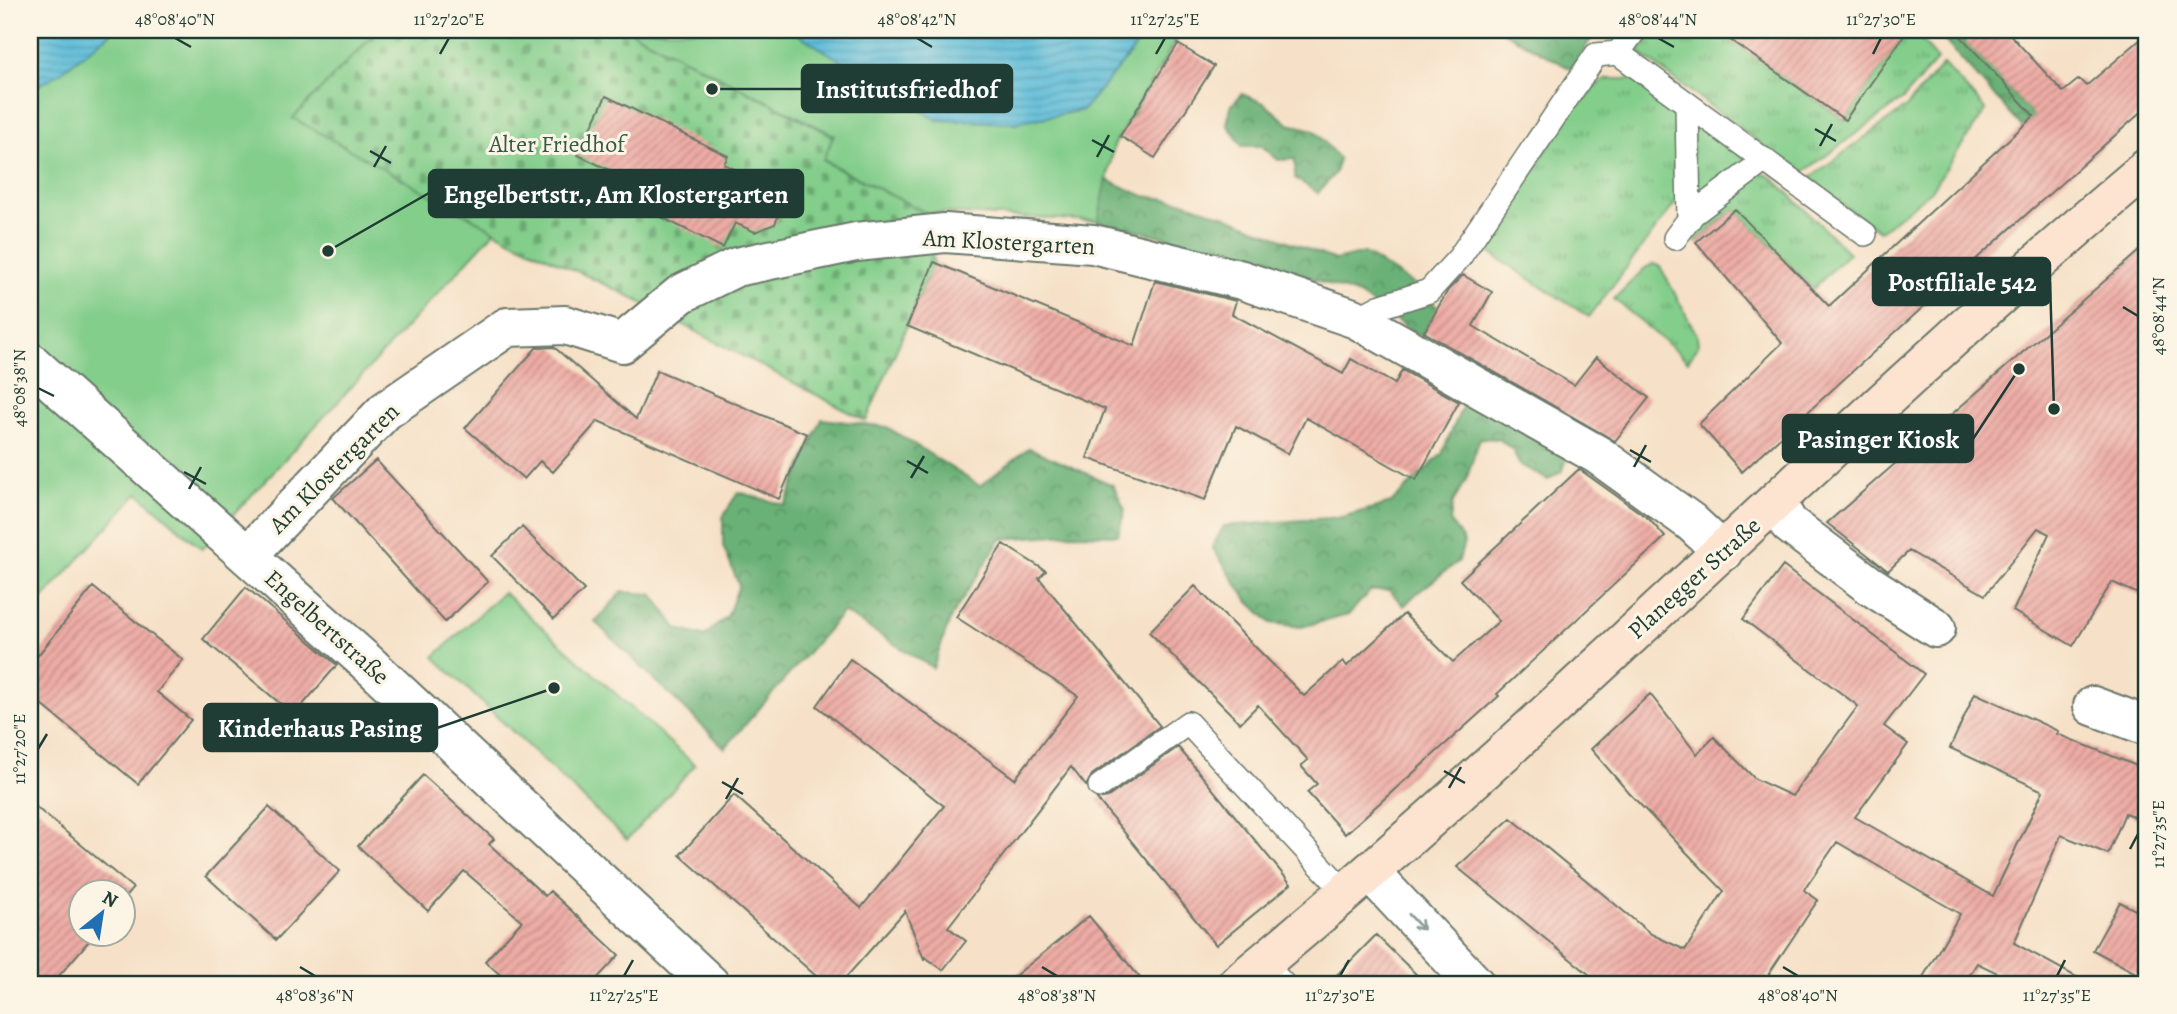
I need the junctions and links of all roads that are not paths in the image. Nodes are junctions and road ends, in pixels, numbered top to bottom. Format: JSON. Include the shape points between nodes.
{"nodes":[{"id":1,"x":1635,"y":30,"type":"edge"},
{"id":2,"x":1618,"y":53,"type":"junction"},
{"id":3,"x":1688,"y":104,"type":"junction"},
{"id":4,"x":1765,"y":160,"type":"junction"},
{"id":5,"x":2147,"y":168,"type":"edge"},
{"id":6,"x":1865,"y":234,"type":"dead end"},
{"id":7,"x":1356,"y":319,"type":"junction"},
{"id":8,"x":30,"y":362,"type":"edge"},
{"id":9,"x":1776,"y":503,"type":"junction"},
{"id":10,"x":1723,"y":552,"type":"junction"},
{"id":11,"x":248,"y":555,"type":"junction"},
{"id":12,"x":1936,"y":628,"type":"dead end"},
{"id":13,"x":2093,"y":706,"type":"dead end"},
{"id":14,"x":2147,"y":726,"type":"edge"},
{"id":15,"x":1100,"y":786,"type":"dead end"},
{"id":16,"x":1357,"y":882,"type":"junction"},
{"id":17,"x":1261,"y":977,"type":"edge"},
{"id":18,"x":710,"y":984,"type":"edge"},
{"id":19,"x":1475,"y":984,"type":"edge"}],
"edges":[{"from":1,"to":2,"type":"lane"},
{"from":2,"to":3,"type":"lane"},
{"from":2,"to":7,"type":"lane","via":[[1596,55],[1459,258],[1429,291]]},
{"from":3,"to":4,"type":"lane"},
{"from":3,"to":4,"type":"lane","via":[[1682,229],[1693,214]]},
{"from":4,"to":6,"type":"lane"},
{"from":5,"to":9,"type":"main road","name":"Planegger Straße","via":[[1941,349]]},
{"from":7,"to":10,"type":"street","name":"Am Klostergarten","via":[[1598,455],[1691,522]]},
{"from":7,"to":11,"type":"street","name":"Am Klostergarten","via":[[1242,280],[1093,244],[945,233],[856,242],[736,267],[681,294],[622,343],[565,325],[507,327],[385,411]]},
{"from":8,"to":11,"type":"street","name":"Engelbertstraße"},
{"from":9,"to":10,"type":"main road","name":"Planegger Straße"},
{"from":9,"to":12,"type":"street","via":[[1789,524]]},
{"from":10,"to":16,"type":"main road","name":"Planegger Straße"},
{"from":11,"to":18,"type":"street","name":"Engelbertstraße"},
{"from":13,"to":14,"type":"street"},
{"from":15,"to":16,"type":"lane","via":[[1188,723]]},
{"from":16,"to":17,"type":"main road","name":"Planegger Straße"},
{"from":16,"to":19,"type":"street","one_way":true}]}
